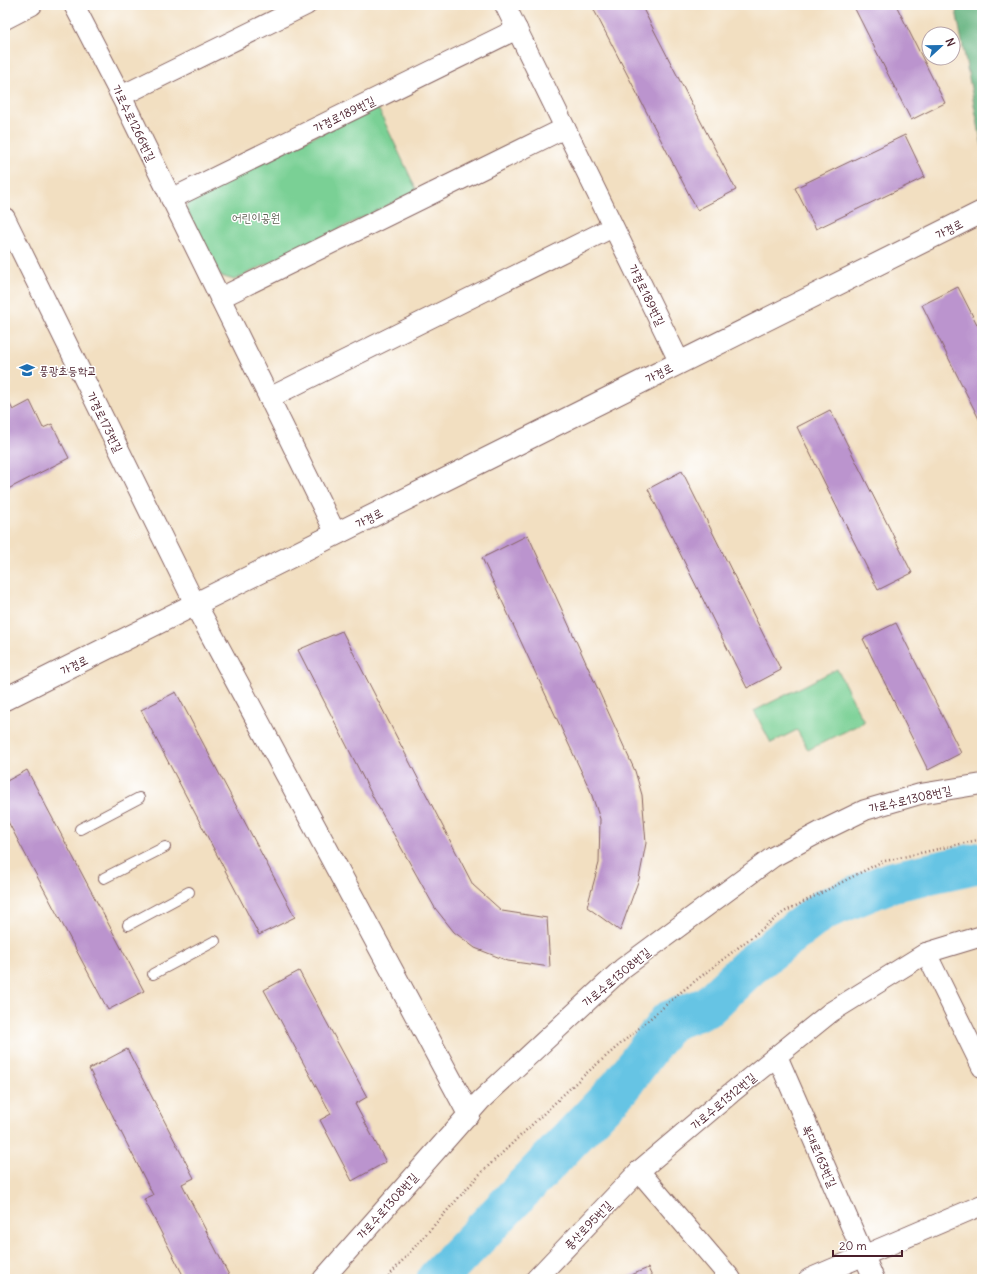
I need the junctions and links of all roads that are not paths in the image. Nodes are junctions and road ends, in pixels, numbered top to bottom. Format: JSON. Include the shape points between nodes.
{"nodes":[{"id":1,"x":32,"y":5,"type":"edge"},
{"id":2,"x":74,"y":5,"type":"edge"},
{"id":3,"x":306,"y":5,"type":"edge"},
{"id":4,"x":505,"y":5,"type":"edge"},
{"id":5,"x":5,"y":19,"type":"edge"},
{"id":6,"x":517,"y":29,"type":"junction"},
{"id":7,"x":121,"y":96,"type":"junction"},
{"id":8,"x":565,"y":128,"type":"junction"},
{"id":9,"x":171,"y":199,"type":"junction"},
{"id":10,"x":982,"y":212,"type":"edge"},
{"id":11,"x":5,"y":218,"type":"edge"},
{"id":12,"x":613,"y":227,"type":"junction"},
{"id":13,"x":220,"y":298,"type":"junction"},
{"id":14,"x":680,"y":363,"type":"junction"},
{"id":15,"x":269,"y":398,"type":"junction"},
{"id":16,"x":336,"y":534,"type":"junction"},
{"id":17,"x":195,"y":604,"type":"junction"},
{"id":18,"x":5,"y":699,"type":"edge"},
{"id":19,"x":982,"y":784,"type":"edge"},
{"id":20,"x":139,"y":798,"type":"dead end"},
{"id":21,"x":80,"y":829,"type":"dead end"},
{"id":22,"x":165,"y":847,"type":"dead end"},
{"id":23,"x":104,"y":878,"type":"dead end"},
{"id":24,"x":189,"y":892,"type":"dead end"},
{"id":25,"x":128,"y":925,"type":"dead end"},
{"id":26,"x":982,"y":936,"type":"edge"},
{"id":27,"x":215,"y":941,"type":"dead end"},
{"id":28,"x":926,"y":953,"type":"junction"},
{"id":29,"x":153,"y":974,"type":"dead end"},
{"id":30,"x":777,"y":1056,"type":"junction"},
{"id":31,"x":982,"y":1067,"type":"edge"},
{"id":32,"x":468,"y":1114,"type":"junction"},
{"id":33,"x":639,"y":1171,"type":"junction"},
{"id":34,"x":982,"y":1205,"type":"edge"},
{"id":35,"x":864,"y":1256,"type":"junction"},
{"id":36,"x":323,"y":1279,"type":"edge"},
{"id":37,"x":536,"y":1279,"type":"edge"},
{"id":38,"x":731,"y":1279,"type":"edge"},
{"id":39,"x":809,"y":1279,"type":"edge"},
{"id":40,"x":874,"y":1279,"type":"edge"}],
"edges":[{"from":1,"to":5,"type":"street"},
{"from":2,"to":7,"type":"street","name":"가로수로1266번길"},
{"from":3,"to":7,"type":"street"},
{"from":4,"to":6,"type":"street","name":"가경로189번길"},
{"from":6,"to":8,"type":"street","name":"가경로189번길"},
{"from":6,"to":9,"type":"street","name":"가경로189번길"},
{"from":7,"to":9,"type":"street","name":"가로수로1266번길"},
{"from":8,"to":12,"type":"street","name":"가경로189번길"},
{"from":8,"to":13,"type":"street"},
{"from":9,"to":13,"type":"street","name":"가로수로1266번길"},
{"from":10,"to":14,"type":"street","name":"가경로"},
{"from":11,"to":17,"type":"street","name":"가경로173번길"},
{"from":12,"to":14,"type":"street","name":"가경로189번길"},
{"from":12,"to":15,"type":"street"},
{"from":13,"to":15,"type":"street"},
{"from":14,"to":16,"type":"street","name":"가경로"},
{"from":15,"to":16,"type":"street"},
{"from":16,"to":17,"type":"street","name":"가경로"},
{"from":17,"to":18,"type":"street","name":"가경로"},
{"from":17,"to":32,"type":"street"},
{"from":19,"to":32,"type":"street","name":"가로수로1308번길","via":[[920,794],[865,810],[773,857],[623,968]]},
{"from":20,"to":21,"type":"lane"},
{"from":22,"to":23,"type":"lane"},
{"from":24,"to":25,"type":"lane"},
{"from":26,"to":28,"type":"street","name":"가로수로1312번길"},
{"from":27,"to":29,"type":"lane"},
{"from":28,"to":30,"type":"street","name":"가로수로1312번길","via":[[831,1012]]},
{"from":28,"to":31,"type":"street"},
{"from":30,"to":33,"type":"street","name":"가로수로1312번길"},
{"from":30,"to":35,"type":"street","name":"복대로163번길"},
{"from":32,"to":36,"type":"street","name":"가로수로1308번길"},
{"from":33,"to":37,"type":"street","name":"풍산로95번길"},
{"from":33,"to":38,"type":"street"},
{"from":34,"to":35,"type":"street"},
{"from":35,"to":39,"type":"street"},
{"from":35,"to":40,"type":"street","name":"복대로163번길"}]}
